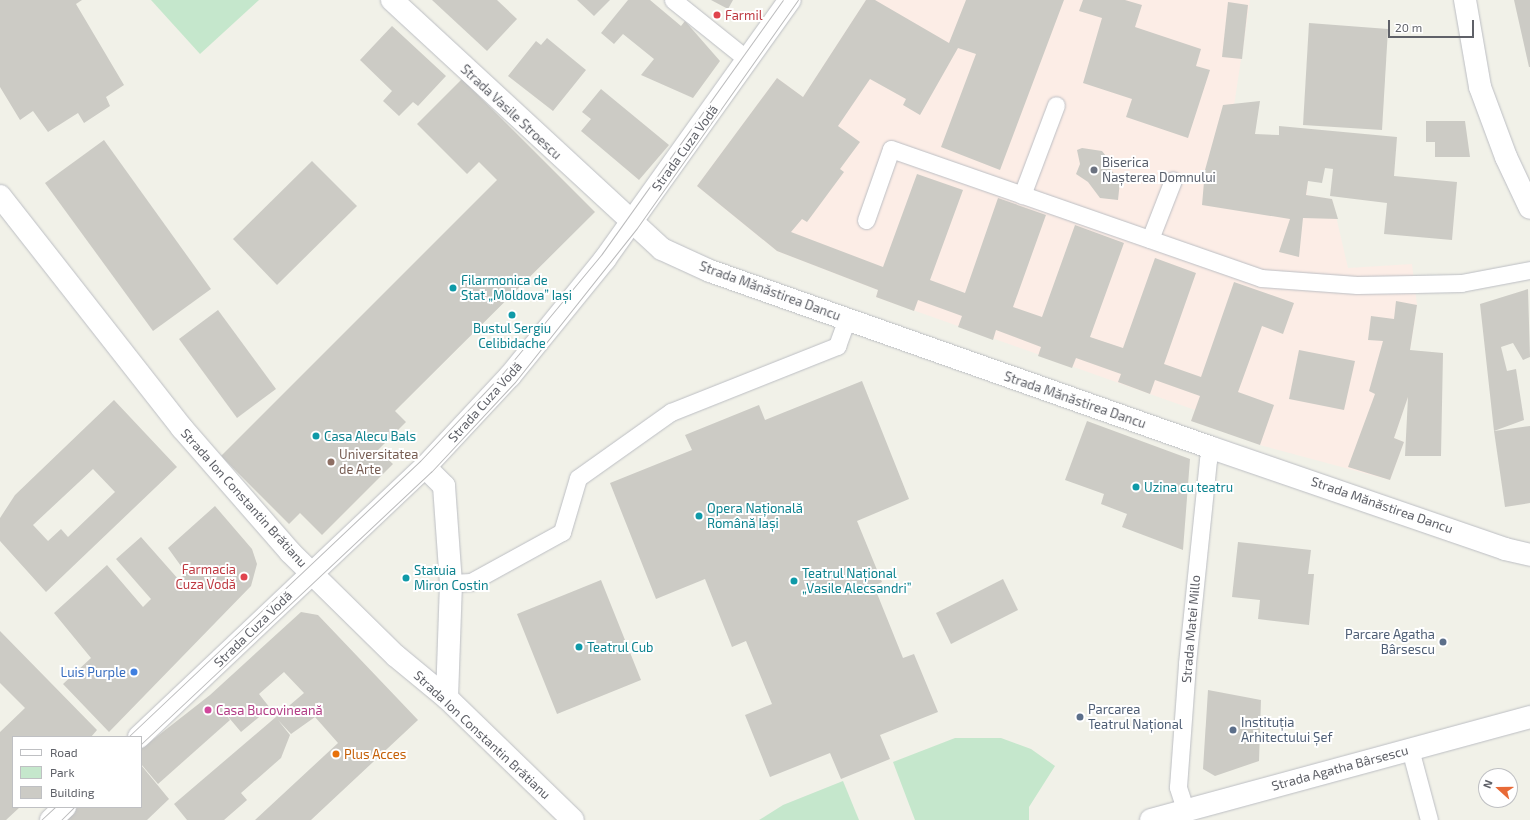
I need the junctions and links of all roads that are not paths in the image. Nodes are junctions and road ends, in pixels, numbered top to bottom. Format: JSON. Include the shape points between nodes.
{"nodes":[{"id":1,"x":392,"y":0,"type":"edge"},
{"id":2,"x":673,"y":0,"type":"edge"},
{"id":3,"x":790,"y":0,"type":"edge"},
{"id":4,"x":1465,"y":0,"type":"edge"},
{"id":5,"x":748,"y":60,"type":"junction"},
{"id":6,"x":1056,"y":105,"type":"dead end"},
{"id":7,"x":1173,"y":180,"type":"dead end"},
{"id":8,"x":1022,"y":195,"type":"junction"},
{"id":9,"x":0,"y":196,"type":"edge"},
{"id":10,"x":1530,"y":208,"type":"edge"},
{"id":11,"x":866,"y":220,"type":"dead end"},
{"id":12,"x":631,"y":223,"type":"junction"},
{"id":13,"x":1150,"y":239,"type":"junction"},
{"id":14,"x":1530,"y":270,"type":"edge"},
{"id":15,"x":847,"y":319,"type":"junction"},
{"id":16,"x":1212,"y":448,"type":"junction"},
{"id":17,"x":425,"y":467,"type":"junction"},
{"id":18,"x":1530,"y":555,"type":"edge"},
{"id":19,"x":312,"y":573,"type":"junction"},
{"id":20,"x":451,"y":583,"type":"junction"},
{"id":21,"x":447,"y":698,"type":"junction"},
{"id":22,"x":1530,"y":717,"type":"edge"},
{"id":23,"x":140,"y":736,"type":"edge"},
{"id":24,"x":1410,"y":749,"type":"junction"},
{"id":25,"x":64,"y":808,"type":"edge"},
{"id":26,"x":1185,"y":809,"type":"junction"},
{"id":27,"x":51,"y":820,"type":"edge"},
{"id":28,"x":573,"y":820,"type":"edge"},
{"id":29,"x":1151,"y":820,"type":"edge"},
{"id":30,"x":1429,"y":820,"type":"edge"}],
"edges":[{"from":1,"to":12,"type":"street","name":"Strada Vasile Stroescu"},
{"from":2,"to":5,"type":"lane"},
{"from":3,"to":5,"type":"street","name":"Strada Cuza Vodă"},
{"from":4,"to":10,"type":"street","via":[[1480,87],[1506,157]]},
{"from":5,"to":12,"type":"street","name":"Strada Cuza Vodă"},
{"from":6,"to":8,"type":"lane"},
{"from":7,"to":13,"type":"lane"},
{"from":8,"to":11,"type":"lane","via":[[891,149]]},
{"from":8,"to":13,"type":"lane"},
{"from":9,"to":19,"type":"street","name":"Strada Ion Constantin Brătianu","via":[[182,428]]},
{"from":12,"to":15,"type":"street","name":"Strada Mănăstirea Dancu","via":[[662,249],[710,271]]},
{"from":12,"to":17,"type":"street","name":"Strada Cuza Vodă","via":[[510,376]]},
{"from":13,"to":14,"type":"lane","via":[[1261,278],[1357,285],[1461,283]]},
{"from":15,"to":16,"type":"street","name":"Strada Mănăstirea Dancu"},
{"from":15,"to":20,"type":"lane","via":[[837,346],[671,412],[578,478],[562,532],[471,582]]},
{"from":16,"to":18,"type":"street","name":"Strada Mănăstirea Dancu","via":[[1505,549]]},
{"from":16,"to":26,"type":"lane","name":"Strada Matei Millo","via":[[1208,460],[1186,677],[1178,787]]},
{"from":17,"to":19,"type":"street","name":"Strada Cuza Vodă"},
{"from":17,"to":20,"type":"street","via":[[444,486]]},
{"from":19,"to":21,"type":"street","name":"Strada Ion Constantin Brătianu","via":[[396,656]]},
{"from":19,"to":23,"type":"street","name":"Strada Cuza Vodă"},
{"from":20,"to":21,"type":"street"},
{"from":21,"to":28,"type":"street","name":"Strada Ion Constantin Brătianu"},
{"from":22,"to":24,"type":"street","name":"Strada Agatha Bârsescu"},
{"from":24,"to":26,"type":"street","name":"Strada Agatha Bârsescu"},
{"from":24,"to":30,"type":"lane"},
{"from":25,"to":27,"type":"street"},
{"from":26,"to":29,"type":"street","name":"Strada Agatha Bârsescu"}]}
